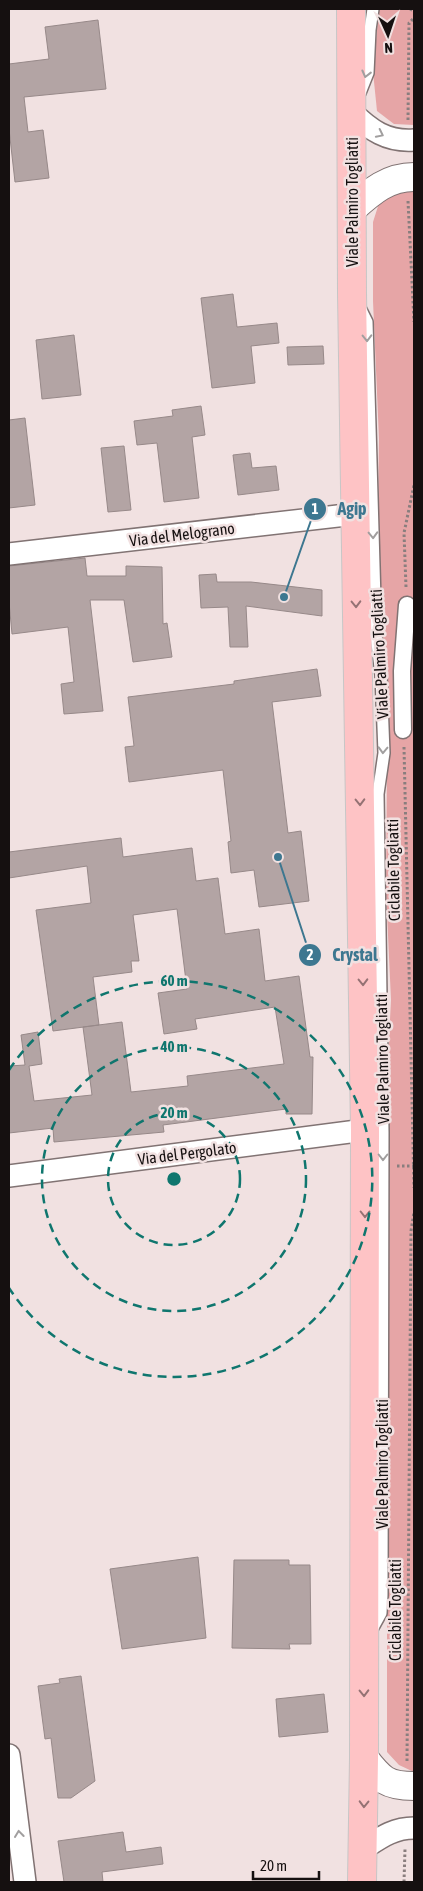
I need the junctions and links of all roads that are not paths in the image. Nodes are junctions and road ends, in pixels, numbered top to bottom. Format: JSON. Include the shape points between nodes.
{"nodes":[{"id":1,"x":351,"y":9,"type":"edge"},
{"id":2,"x":373,"y":9,"type":"edge"},
{"id":3,"x":352,"y":112,"type":"junction"},
{"id":4,"x":411,"y":132,"type":"edge"},
{"id":5,"x":411,"y":186,"type":"edge"},
{"id":6,"x":353,"y":208,"type":"junction"},
{"id":7,"x":352,"y":293,"type":"junction"},
{"id":8,"x":355,"y":514,"type":"junction"},
{"id":9,"x":9,"y":554,"type":"edge"},
{"id":10,"x":407,"y":605,"type":"road end"},
{"id":11,"x":403,"y":730,"type":"road end"},
{"id":12,"x":365,"y":1130,"type":"junction"},
{"id":13,"x":9,"y":1176,"type":"edge"},
{"id":14,"x":363,"y":1644,"type":"junction"},
{"id":15,"x":9,"y":1755,"type":"edge"},
{"id":16,"x":364,"y":1758,"type":"junction"},
{"id":17,"x":411,"y":1778,"type":"edge"},
{"id":18,"x":410,"y":1835,"type":"edge"},
{"id":19,"x":363,"y":1849,"type":"junction"},
{"id":20,"x":25,"y":1882,"type":"edge"},
{"id":21,"x":362,"y":1882,"type":"edge"}],
"edges":[{"from":1,"to":3,"type":"main road","name":"Viale Palmiro Togliatti"},
{"from":2,"to":3,"type":"lane","name":"Viale Palmiro Togliatti","one_way":true,"via":[[368,73]]},
{"from":3,"to":4,"type":"street","name":"Viale Palmiro Togliatti","one_way":true,"via":[[366,126],[384,136],[393,139]]},
{"from":3,"to":6,"type":"main road","name":"Viale Palmiro Togliatti"},
{"from":5,"to":6,"type":"street","via":[[391,180]]},
{"from":6,"to":7,"type":"main road","name":"Viale Palmiro Togliatti"},
{"from":7,"to":8,"type":"main road","name":"Viale Palmiro Togliatti"},
{"from":7,"to":14,"type":"lane","name":"Viale Palmiro Togliatti","one_way":true,"via":[[367,322],[374,588],[382,675],[384,753],[378,794],[383,1132],[382,1595],[381,1613]]},
{"from":8,"to":9,"type":"street","name":"Via del Melograno"},
{"from":8,"to":12,"type":"main road","name":"Viale Palmiro Togliatti","one_way":true},
{"from":10,"to":11,"type":"street","via":[[402,672]]},
{"from":12,"to":13,"type":"street","name":"Via del Pergolato"},
{"from":12,"to":14,"type":"main road","name":"Viale Palmiro Togliatti","one_way":true},
{"from":14,"to":16,"type":"main road","name":"Viale Palmiro Togliatti","one_way":true},
{"from":20,"to":15,"type":"street","one_way":true},
{"from":16,"to":17,"type":"street","via":[[387,1783],[394,1785]]},
{"from":16,"to":19,"type":"main road","name":"Viale Palmiro Togliatti","one_way":true},
{"from":18,"to":19,"type":"street","via":[[403,1828],[390,1832]]},
{"from":19,"to":21,"type":"main road","name":"Viale Palmiro Togliatti"}]}
